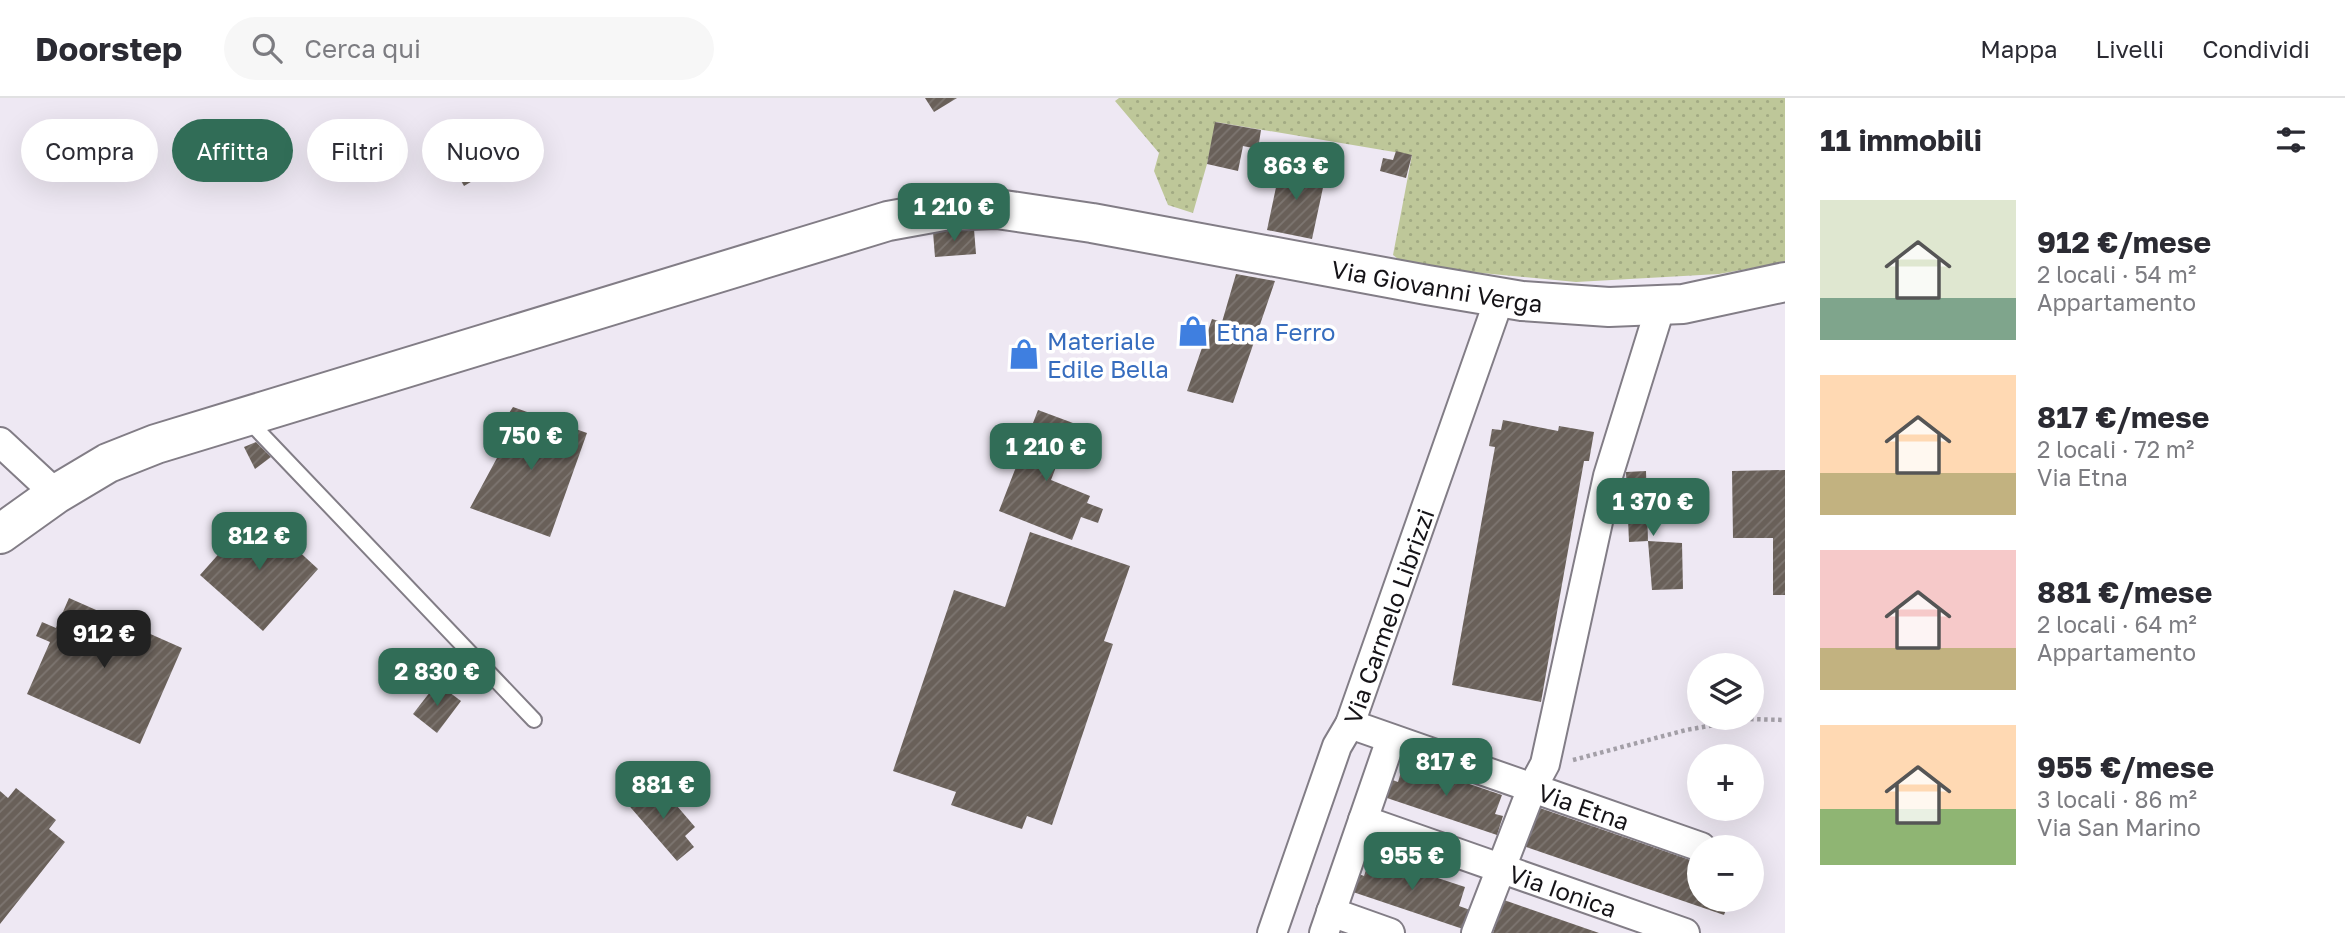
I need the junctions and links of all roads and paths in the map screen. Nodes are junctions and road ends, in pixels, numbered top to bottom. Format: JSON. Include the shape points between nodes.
{"nodes":[{"id":1,"x":1785,"y":282,"type":"edge"},
{"id":2,"x":1500,"y":297,"type":"junction"},
{"id":3,"x":1661,"y":305,"type":"junction"},
{"id":4,"x":246,"y":418,"type":"junction"},
{"id":5,"x":0,"y":442,"type":"edge"},
{"id":6,"x":56,"y":494,"type":"junction"},
{"id":7,"x":0,"y":534,"type":"edge"},
{"id":8,"x":534,"y":720,"type":"dead end"},
{"id":9,"x":1785,"y":720,"type":"edge"},
{"id":10,"x":1350,"y":724,"type":"junction"},
{"id":11,"x":1391,"y":738,"type":"junction"},
{"id":12,"x":1539,"y":776,"type":"junction"},
{"id":13,"x":1363,"y":820,"type":"junction"},
{"id":14,"x":1687,"y":841,"type":"edge"},
{"id":15,"x":1501,"y":869,"type":"junction"},
{"id":16,"x":1328,"y":923,"type":"edge"},
{"id":17,"x":1272,"y":933,"type":"edge"},
{"id":18,"x":1390,"y":933,"type":"edge"},
{"id":19,"x":1476,"y":933,"type":"edge"},
{"id":20,"x":1685,"y":933,"type":"edge"}],
"edges":[{"from":1,"to":3,"type":"street","name":"Via Giovanni Verga"},
{"from":2,"to":3,"type":"street","name":"Via Giovanni Verga","via":[[1609,307]]},
{"from":2,"to":4,"type":"street","name":"Via Giovanni Verga","via":[[1092,223],[997,209],[943,211],[888,221]]},
{"from":2,"to":10,"type":"street","name":"Via Carmelo Librizzi"},
{"from":3,"to":12,"type":"street","via":[[1608,476]]},
{"from":4,"to":6,"type":"street","name":"Via Giovanni Verga","via":[[108,463]]},
{"from":4,"to":8,"type":"lane"},
{"from":5,"to":6,"type":"street"},
{"from":6,"to":7,"type":"street","name":"Via Giovanni Verga"},
{"from":9,"to":12,"type":"path","via":[[1748,719],[1686,730]]},
{"from":10,"to":11,"type":"street","name":"Via Etna"},
{"from":10,"to":17,"type":"street","name":"Via Carmelo Librizzi","via":[[1337,746]]},
{"from":11,"to":12,"type":"street","name":"Via Etna"},
{"from":11,"to":13,"type":"street"},
{"from":12,"to":14,"type":"street","name":"Via Etna"},
{"from":12,"to":15,"type":"street"},
{"from":13,"to":15,"type":"street","name":"Via Ionica"},
{"from":13,"to":16,"type":"street"},
{"from":15,"to":19,"type":"street"},
{"from":15,"to":20,"type":"street","name":"Via Ionica"},
{"from":16,"to":18,"type":"street"}]}
